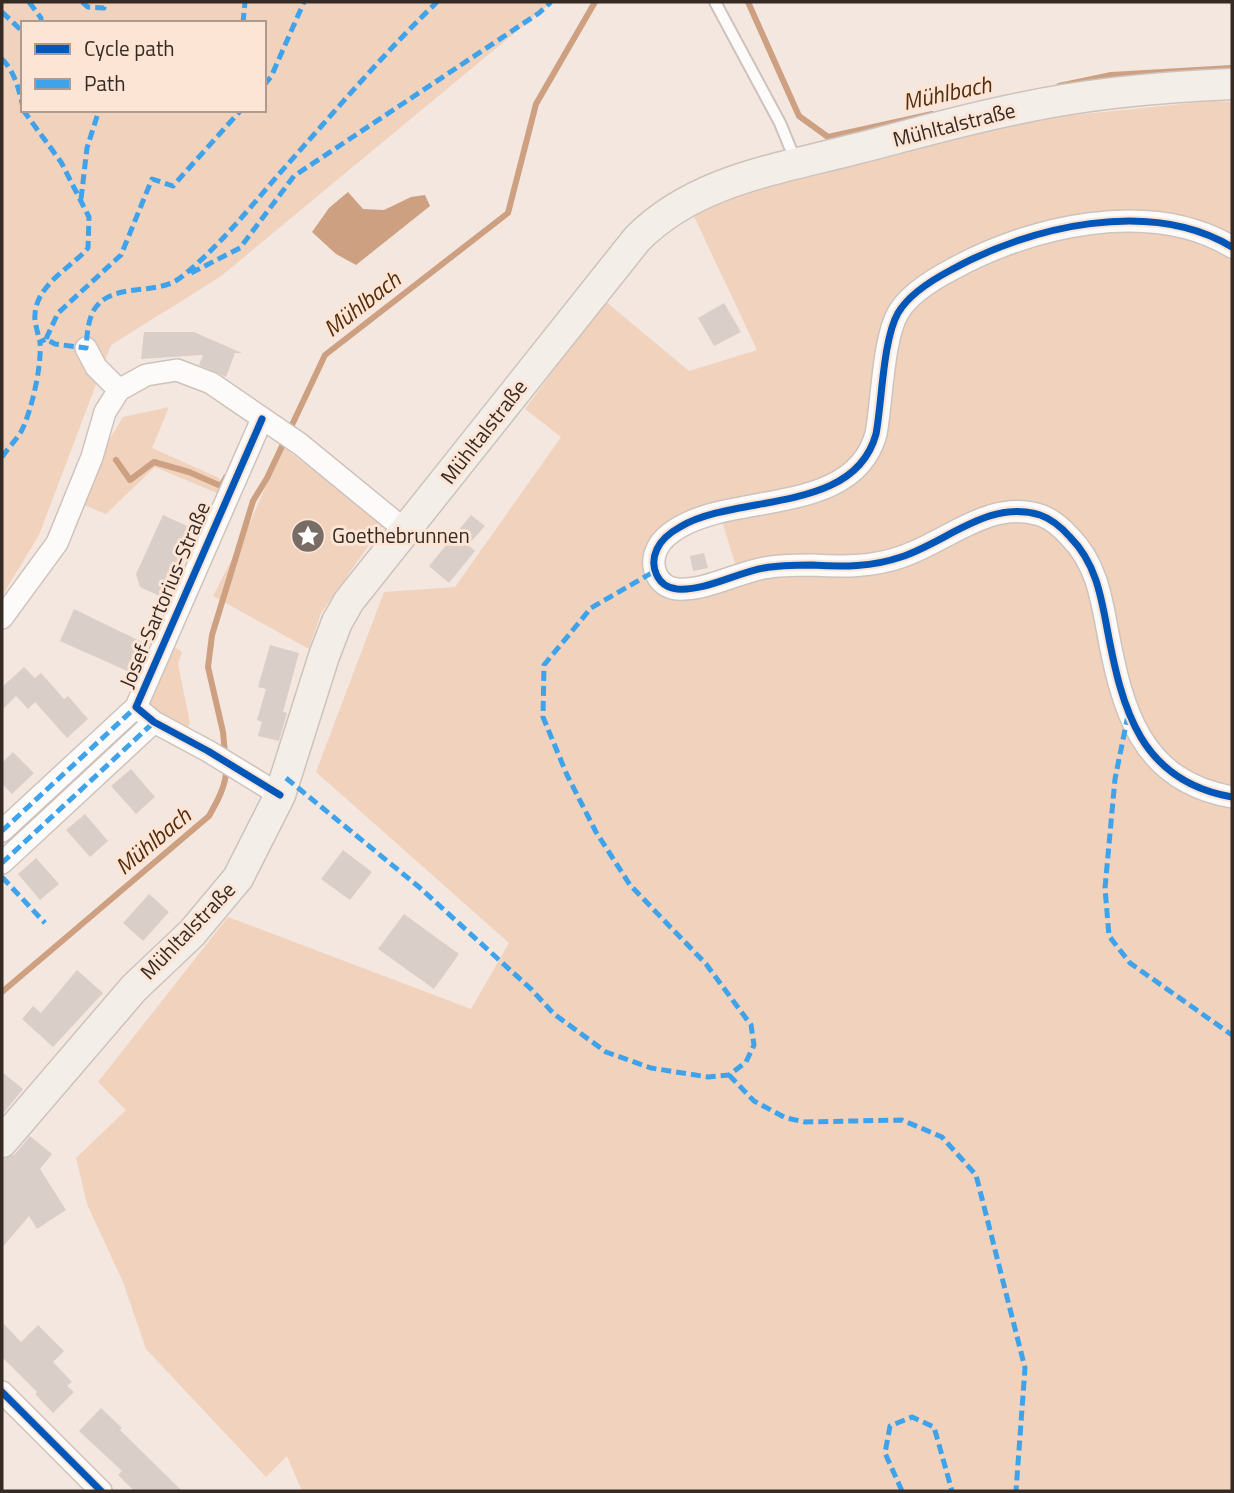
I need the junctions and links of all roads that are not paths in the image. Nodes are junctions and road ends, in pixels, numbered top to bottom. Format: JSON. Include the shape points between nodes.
{"nodes":[{"id":1,"x":715,"y":2,"type":"edge"},
{"id":2,"x":1232,"y":84,"type":"edge"},
{"id":3,"x":797,"y":164,"type":"junction"},
{"id":4,"x":1232,"y":247,"type":"edge"},
{"id":5,"x":86,"y":348,"type":"dead end"},
{"id":6,"x":119,"y":390,"type":"junction"},
{"id":7,"x":262,"y":419,"type":"junction"},
{"id":8,"x":405,"y":530,"type":"junction"},
{"id":9,"x":2,"y":618,"type":"edge"},
{"id":10,"x":136,"y":707,"type":"junction"},
{"id":11,"x":154,"y":722,"type":"junction"},
{"id":12,"x":280,"y":795,"type":"junction"},
{"id":13,"x":1232,"y":797,"type":"edge"},
{"id":14,"x":2,"y":831,"type":"edge"},
{"id":15,"x":2,"y":863,"type":"edge"},
{"id":16,"x":2,"y":1142,"type":"edge"},
{"id":17,"x":2,"y":1392,"type":"edge"},
{"id":18,"x":101,"y":1491,"type":"edge"}],
"edges":[{"from":1,"to":3,"type":"lane"},
{"from":2,"to":3,"type":"main road","name":"Mühltalstraße","via":[[1154,88],[1021,108]]},
{"from":3,"to":8,"type":"main road","name":"Mühltalstraße","via":[[724,183],[651,224]]},
{"from":4,"to":13,"type":"street","via":[[1165,224],[1106,223],[1042,232],[962,264],[920,290],[899,311],[890,334],[876,434],[862,462],[822,488],[712,514],[680,527],[661,543],[654,561],[664,585],[693,588],[766,567],[875,564],[903,556],[982,518],[1019,512],[1041,516],[1060,526],[1090,565],[1128,715],[1149,752],[1181,779]]},
{"from":5,"to":6,"type":"street","via":[[96,367]]},
{"from":6,"to":7,"type":"street","via":[[146,375],[177,370],[211,383]]},
{"from":6,"to":9,"type":"street","via":[[105,412],[57,543]]},
{"from":7,"to":8,"type":"street","via":[[300,444]]},
{"from":7,"to":10,"type":"street","name":"Josef-Sartorius-Straße"},
{"from":8,"to":12,"type":"main road","name":"Mühltalstraße","via":[[337,622]]},
{"from":10,"to":11,"type":"street","name":"Josef-Sartorius-Straße"},
{"from":10,"to":14,"type":"street","name":"Josef-Sartorius-Straße"},
{"from":11,"to":12,"type":"street","name":"Josef-Sartorius-Straße"},
{"from":11,"to":15,"type":"street"},
{"from":12,"to":16,"type":"main road","name":"Mühltalstraße","via":[[239,878],[192,933],[134,988]]},
{"from":17,"to":18,"type":"street"}]}
